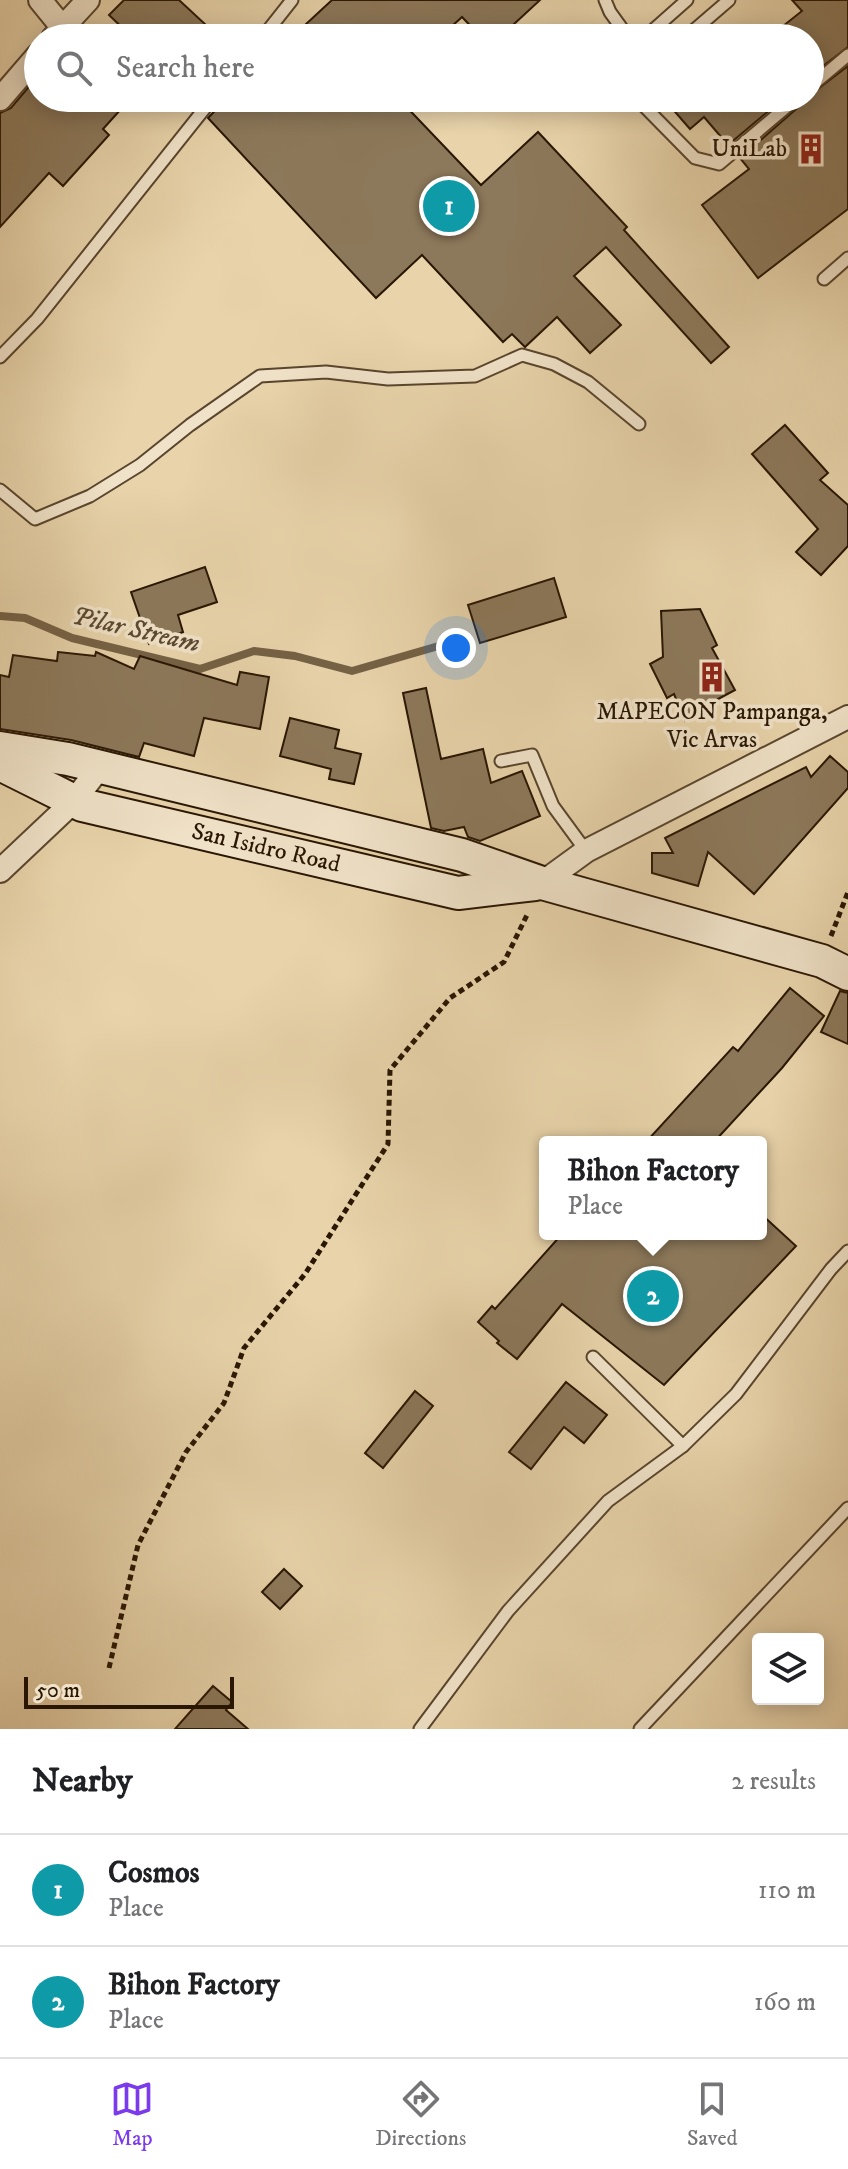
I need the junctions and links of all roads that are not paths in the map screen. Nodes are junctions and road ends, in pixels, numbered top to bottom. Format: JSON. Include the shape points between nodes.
{"nodes":[{"id":1,"x":40,"y":0,"type":"edge"},
{"id":2,"x":88,"y":0,"type":"edge"},
{"id":3,"x":292,"y":0,"type":"edge"},
{"id":4,"x":605,"y":0,"type":"edge"},
{"id":5,"x":687,"y":0,"type":"edge"},
{"id":6,"x":729,"y":0,"type":"edge"},
{"id":7,"x":53,"y":24,"type":"edge"},
{"id":8,"x":65,"y":24,"type":"edge"},
{"id":9,"x":273,"y":24,"type":"edge"},
{"id":10,"x":619,"y":24,"type":"edge"},
{"id":11,"x":660,"y":24,"type":"edge"},
{"id":12,"x":701,"y":24,"type":"edge"},
{"id":13,"x":848,"y":55,"type":"edge"},
{"id":14,"x":24,"y":71,"type":"edge"},
{"id":15,"x":824,"y":75,"type":"edge"},
{"id":16,"x":0,"y":99,"type":"edge"},
{"id":17,"x":202,"y":112,"type":"edge"},
{"id":18,"x":650,"y":112,"type":"edge"},
{"id":19,"x":780,"y":112,"type":"edge"},
{"id":20,"x":848,"y":258,"type":"edge"},
{"id":21,"x":824,"y":279,"type":"dead end"},
{"id":22,"x":0,"y":357,"type":"edge"},
{"id":23,"x":639,"y":424,"type":"dead end"},
{"id":24,"x":0,"y":490,"type":"edge"},
{"id":25,"x":848,"y":717,"type":"edge"},
{"id":26,"x":0,"y":748,"type":"edge"},
{"id":27,"x":501,"y":761,"type":"dead end"},
{"id":28,"x":0,"y":764,"type":"edge"},
{"id":29,"x":100,"y":767,"type":"junction"},
{"id":30,"x":73,"y":802,"type":"junction"},
{"id":31,"x":586,"y":851,"type":"junction"},
{"id":32,"x":0,"y":871,"type":"edge"},
{"id":33,"x":542,"y":883,"type":"junction"},
{"id":34,"x":835,"y":967,"type":"edge"},
{"id":35,"x":848,"y":1251,"type":"edge"},
{"id":36,"x":593,"y":1357,"type":"dead end"},
{"id":37,"x":683,"y":1446,"type":"junction"},
{"id":38,"x":848,"y":1508,"type":"edge"},
{"id":39,"x":420,"y":1729,"type":"edge"},
{"id":40,"x":640,"y":1729,"type":"edge"}],
"edges":[{"from":1,"to":7,"type":"street"},
{"from":2,"to":8,"type":"street"},
{"from":3,"to":9,"type":"lane"},
{"from":4,"to":10,"type":"lane"},
{"from":5,"to":11,"type":"lane"},
{"from":6,"to":12,"type":"lane"},
{"from":13,"to":15,"type":"lane"},
{"from":14,"to":16,"type":"street"},
{"from":17,"to":22,"type":"lane","via":[[37,319]]},
{"from":18,"to":19,"type":"lane","via":[[695,158],[719,164]]},
{"from":20,"to":21,"type":"lane"},
{"from":23,"to":24,"type":"lane","via":[[588,382],[522,355],[475,376],[260,376],[90,496],[35,519]]},
{"from":25,"to":31,"type":"street"},
{"from":26,"to":29,"type":"main road","name":"San Isidro Road"},
{"from":27,"to":31,"type":"lane","via":[[532,755],[553,806]]},
{"from":28,"to":30,"type":"main road","name":"San Isidro Road"},
{"from":29,"to":30,"type":"street"},
{"from":29,"to":33,"type":"main road","name":"San Isidro Road","via":[[462,855]]},
{"from":30,"to":32,"type":"street"},
{"from":30,"to":33,"type":"main road","name":"San Isidro Road","via":[[458,893]]},
{"from":31,"to":33,"type":"street"},
{"from":33,"to":34,"type":"main road","name":"San Isidro Road"},
{"from":35,"to":37,"type":"lane","via":[[736,1394]]},
{"from":36,"to":37,"type":"lane"},
{"from":37,"to":39,"type":"lane","via":[[608,1501],[508,1611]]},
{"from":38,"to":40,"type":"lane"}]}
